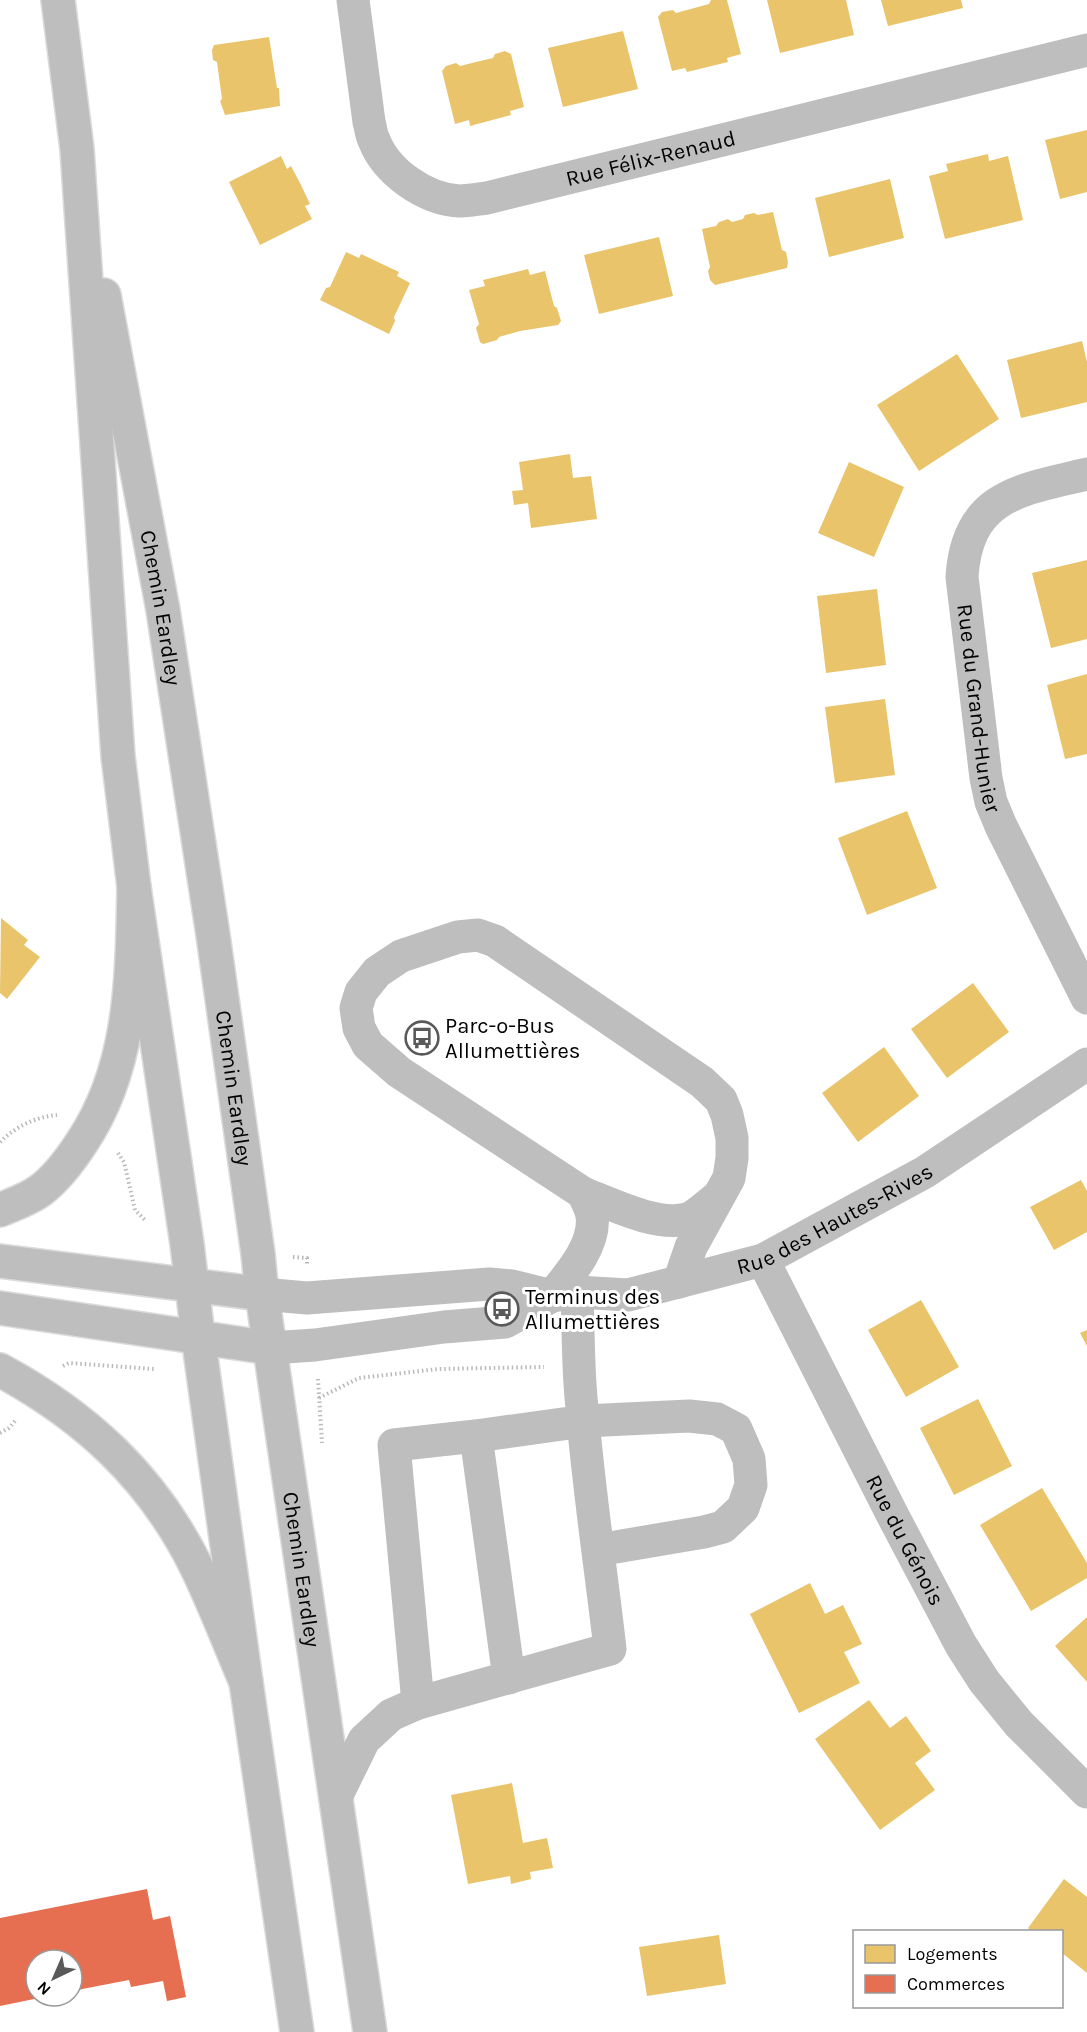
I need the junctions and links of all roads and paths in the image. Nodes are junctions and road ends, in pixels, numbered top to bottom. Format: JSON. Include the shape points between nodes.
{"nodes":[{"id":1,"x":58,"y":0,"type":"edge"},
{"id":2,"x":353,"y":0,"type":"edge"},
{"id":3,"x":1087,"y":50,"type":"edge"},
{"id":4,"x":77,"y":149,"type":"junction"},
{"id":5,"x":1087,"y":474,"type":"edge"},
{"id":6,"x":134,"y":887,"type":"junction"},
{"id":7,"x":1087,"y":998,"type":"edge"},
{"id":8,"x":1087,"y":1064,"type":"edge"},
{"id":9,"x":583,"y":1193,"type":"junction"},
{"id":10,"x":718,"y":1197,"type":"junction"},
{"id":11,"x":0,"y":1210,"type":"edge"},
{"id":12,"x":763,"y":1260,"type":"junction"},
{"id":13,"x":0,"y":1261,"type":"edge"},
{"id":14,"x":679,"y":1282,"type":"junction"},
{"id":15,"x":192,"y":1284,"type":"junction"},
{"id":16,"x":262,"y":1294,"type":"junction"},
{"id":17,"x":564,"y":1294,"type":"junction"},
{"id":18,"x":0,"y":1308,"type":"edge"},
{"id":19,"x":198,"y":1336,"type":"junction"},
{"id":20,"x":270,"y":1348,"type":"junction"},
{"id":21,"x":550,"y":1367,"type":"dead end"},
{"id":22,"x":0,"y":1370,"type":"edge"},
{"id":23,"x":54,"y":1370,"type":"dead end"},
{"id":24,"x":161,"y":1370,"type":"dead end"},
{"id":25,"x":319,"y":1398,"type":"dead end"},
{"id":26,"x":17,"y":1419,"type":"dead end"},
{"id":27,"x":584,"y":1421,"type":"junction"},
{"id":28,"x":0,"y":1433,"type":"edge"},
{"id":29,"x":476,"y":1436,"type":"junction"},
{"id":30,"x":598,"y":1550,"type":"junction"},
{"id":31,"x":509,"y":1678,"type":"junction"},
{"id":32,"x":246,"y":1682,"type":"junction"},
{"id":33,"x":418,"y":1703,"type":"junction"},
{"id":34,"x":1087,"y":1792,"type":"edge"},
{"id":35,"x":336,"y":1797,"type":"junction"},
{"id":36,"x":297,"y":2032,"type":"edge"},
{"id":37,"x":370,"y":2032,"type":"edge"}],
"edges":[{"from":1,"to":4,"type":"main road","name":"Chemin Eardley"},
{"from":2,"to":3,"type":"main road","name":"Rue Félix-Renaud","via":[[374,141],[388,163],[406,180],[431,195],[458,201],[487,198]]},
{"from":4,"to":6,"type":"main road","name":"Chemin Eardley","via":[[118,756]]},
{"from":4,"to":16,"type":"main road","name":"Chemin Eardley","via":[[163,610]]},
{"from":5,"to":7,"type":"main road","name":"Rue du Grand-Hunier","via":[[1025,489],[983,515],[964,555],[962,577],[991,802]]},
{"from":6,"to":11,"type":"main road","via":[[127,1020],[121,1054],[104,1104],[90,1131],[59,1173],[40,1190]]},
{"from":6,"to":15,"type":"main road","name":"Chemin Eardley"},
{"from":8,"to":12,"type":"main road","name":"Rue des Hautes-Rives","via":[[925,1173]]},
{"from":9,"to":10,"type":"main road","via":[[637,1214],[665,1220],[688,1218]]},
{"from":9,"to":10,"type":"main road","via":[[399,1072],[368,1045],[359,1028],[356,1008],[361,992],[377,972],[401,956],[458,938],[478,935],[495,941],[702,1082],[721,1100],[732,1138],[732,1158],[729,1179]]},
{"from":9,"to":17,"type":"main road","via":[[592,1216],[589,1242]]},
{"from":10,"to":14,"type":"main road","via":[[691,1247]]},
{"from":12,"to":14,"type":"main road","name":"Rue des Hautes-Rives"},
{"from":12,"to":34,"type":"main road","name":"Rue du Génois","via":[[961,1645],[984,1682],[1019,1724]]},
{"from":13,"to":15,"type":"main road","name":"Rue des Hautes-Rives"},
{"from":14,"to":17,"type":"main road","name":"Rue des Hautes-Rives","via":[[628,1295]]},
{"from":15,"to":16,"type":"main road","name":"Rue des Hautes-Rives"},
{"from":15,"to":19,"type":"main road","name":"Chemin Eardley"},
{"from":16,"to":17,"type":"main road","name":"Rue des Hautes-Rives","via":[[307,1298],[489,1284]]},
{"from":16,"to":20,"type":"main road","name":"Chemin Eardley"},
{"from":17,"to":20,"type":"main road","via":[[505,1322]]},
{"from":17,"to":27,"type":"main road"},
{"from":18,"to":19,"type":"main road"},
{"from":19,"to":20,"type":"main road"},
{"from":19,"to":32,"type":"main road","name":"Chemin Eardley"},
{"from":20,"to":35,"type":"main road","name":"Chemin Eardley"},
{"from":21,"to":25,"type":"path","via":[[438,1369],[359,1378]]},
{"from":22,"to":32,"type":"main road","via":[[73,1415],[156,1498],[195,1564]]},
{"from":23,"to":24,"type":"path","via":[[69,1363]]},
{"from":26,"to":28,"type":"path"},
{"from":27,"to":29,"type":"main road"},
{"from":27,"to":30,"type":"main road"},
{"from":27,"to":30,"type":"main road","via":[[689,1416],[717,1419],[736,1430],[749,1459],[751,1485],[743,1508],[723,1527]]},
{"from":29,"to":31,"type":"main road"},
{"from":29,"to":33,"type":"main road","via":[[394,1445]]},
{"from":30,"to":31,"type":"main road","via":[[610,1649]]},
{"from":31,"to":33,"type":"main road"},
{"from":32,"to":36,"type":"main road","name":"Chemin Eardley"},
{"from":33,"to":35,"type":"main road","via":[[391,1715],[364,1740]]},
{"from":35,"to":37,"type":"main road","name":"Chemin Eardley"}]}
